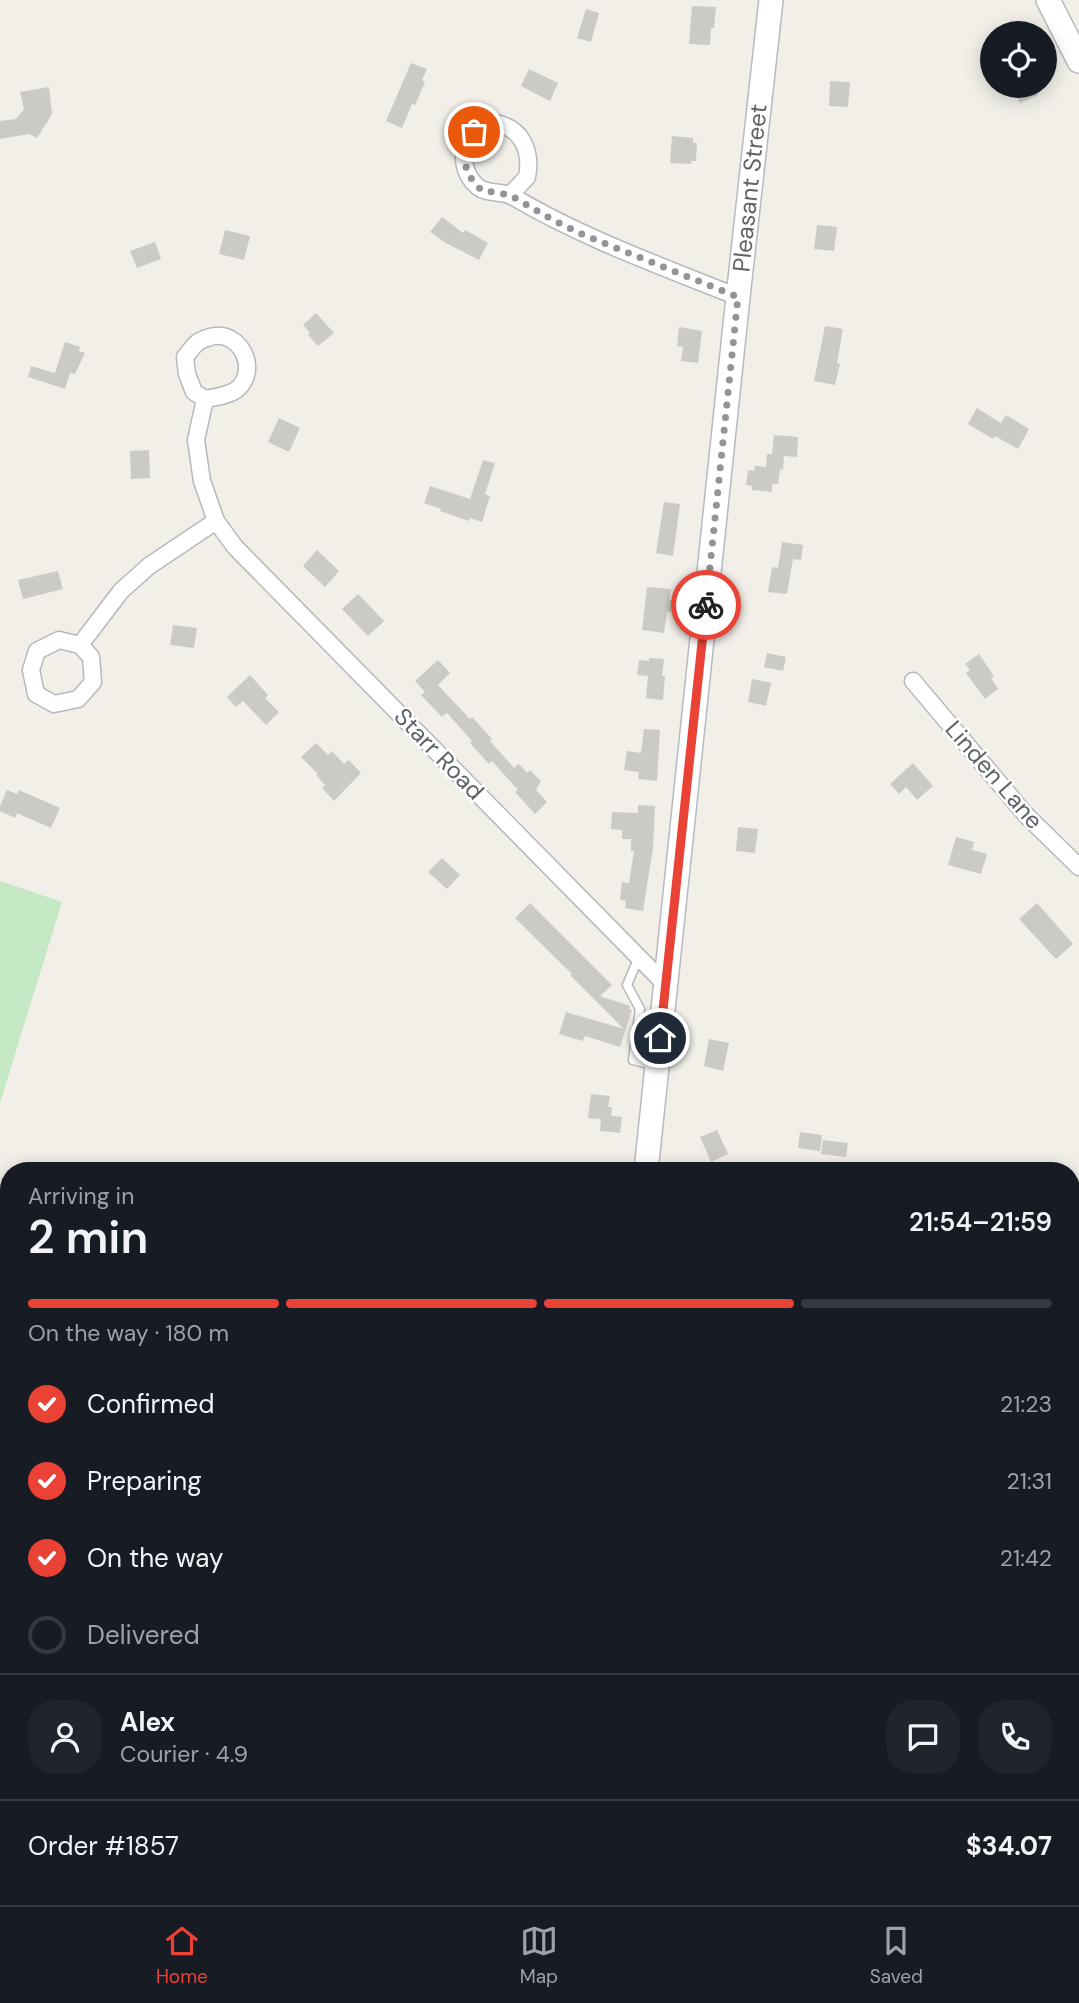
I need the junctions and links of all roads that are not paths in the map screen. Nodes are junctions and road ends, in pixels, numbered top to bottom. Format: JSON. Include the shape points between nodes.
{"nodes":[{"id":1,"x":771,"y":0,"type":"edge"},
{"id":2,"x":1048,"y":0,"type":"edge"},
{"id":3,"x":1079,"y":61,"type":"edge"},
{"id":4,"x":510,"y":195,"type":"junction"},
{"id":5,"x":738,"y":297,"type":"junction"},
{"id":6,"x":205,"y":399,"type":"junction"},
{"id":7,"x":216,"y":521,"type":"junction"},
{"id":8,"x":80,"y":645,"type":"junction"},
{"id":9,"x":913,"y":681,"type":"dead end"},
{"id":10,"x":1079,"y":867,"type":"edge"},
{"id":11,"x":639,"y":957,"type":"junction"},
{"id":12,"x":666,"y":985,"type":"junction"},
{"id":13,"x":658,"y":1065,"type":"junction"},
{"id":14,"x":647,"y":1162,"type":"edge"}],
"edges":[{"from":1,"to":5,"type":"main road","name":"Pleasant Street"},
{"from":2,"to":3,"type":"main road"},
{"from":4,"to":4,"type":"street","via":[[481,190],[466,169],[466,147],[480,127],[502,124],[523,140],[527,177]]},
{"from":4,"to":5,"type":"street","via":[[584,235]]},
{"from":5,"to":12,"type":"main road","name":"Pleasant Street"},
{"from":6,"to":6,"type":"street","via":[[194,392],[186,357],[197,341],[219,334],[244,351],[246,380],[236,390]]},
{"from":6,"to":7,"type":"street","name":"Starr Road","via":[[196,440],[202,481]]},
{"from":7,"to":8,"type":"street","via":[[149,566],[121,591]]},
{"from":7,"to":11,"type":"street","name":"Starr Road","via":[[235,547]]},
{"from":8,"to":8,"type":"street","via":[[91,657],[93,682],[78,699],[54,704],[36,694],[31,670],[37,651],[59,640]]},
{"from":9,"to":10,"type":"street","name":"Linden Lane","via":[[1026,815]]},
{"from":11,"to":12,"type":"street","name":"Starr Road"},
{"from":11,"to":13,"type":"lane","via":[[627,985],[640,1010],[634,1060]]},
{"from":12,"to":13,"type":"main road","name":"Pleasant Street"},
{"from":13,"to":14,"type":"main road","name":"Pleasant Street"}]}
